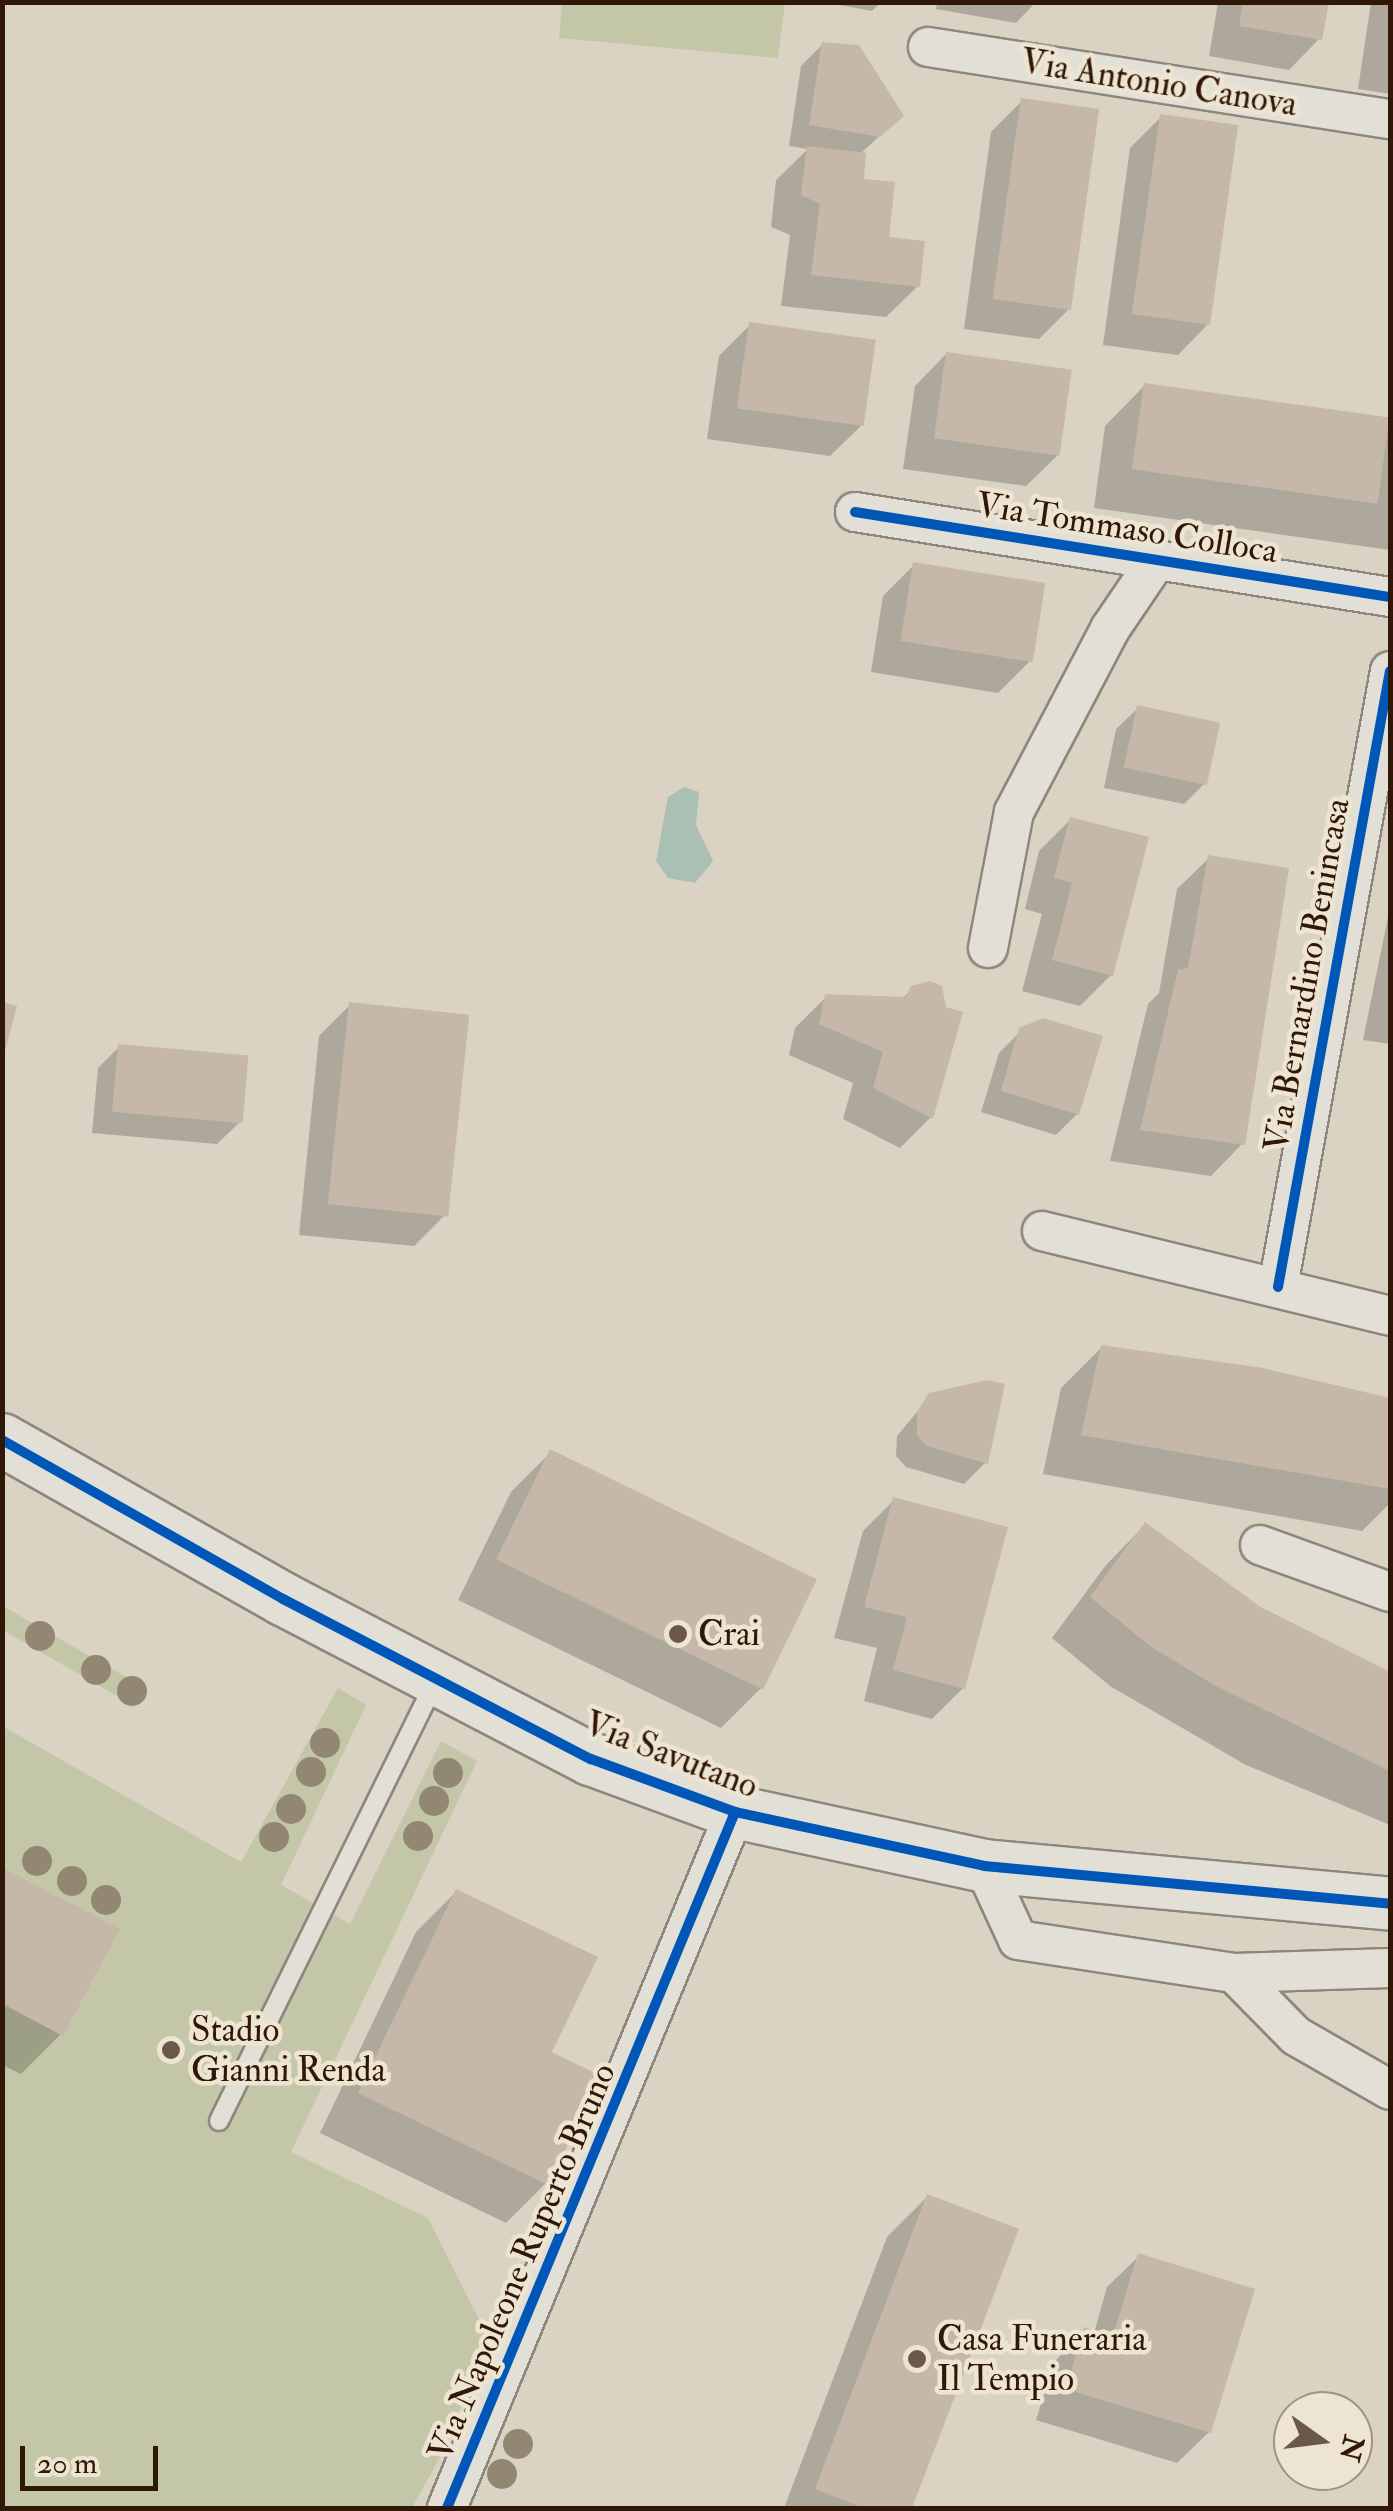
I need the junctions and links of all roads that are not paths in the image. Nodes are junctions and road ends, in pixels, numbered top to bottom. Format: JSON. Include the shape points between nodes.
{"nodes":[{"id":1,"x":928,"y":47,"type":"dead end"},
{"id":2,"x":1390,"y":119,"type":"edge"},
{"id":3,"x":855,"y":512,"type":"dead end"},
{"id":4,"x":1156,"y":560,"type":"junction"},
{"id":5,"x":1390,"y":597,"type":"edge"},
{"id":6,"x":1390,"y":672,"type":"edge"},
{"id":7,"x":988,"y":948,"type":"dead end"},
{"id":8,"x":1042,"y":1231,"type":"dead end"},
{"id":9,"x":1278,"y":1288,"type":"junction"},
{"id":10,"x":1390,"y":1316,"type":"edge"},
{"id":11,"x":2,"y":1440,"type":"edge"},
{"id":12,"x":1260,"y":1544,"type":"dead end"},
{"id":13,"x":1390,"y":1592,"type":"edge"},
{"id":14,"x":436,"y":1679,"type":"junction"},
{"id":15,"x":735,"y":1812,"type":"junction"},
{"id":16,"x":984,"y":1866,"type":"junction"},
{"id":17,"x":1390,"y":1904,"type":"edge"},
{"id":18,"x":1390,"y":1968,"type":"edge"},
{"id":19,"x":1234,"y":1974,"type":"junction"},
{"id":20,"x":1390,"y":2090,"type":"edge"},
{"id":21,"x":219,"y":2122,"type":"dead end"},
{"id":22,"x":447,"y":2508,"type":"edge"}],
"edges":[{"from":1,"to":2,"type":"street","name":"Via Antonio Canova"},
{"from":3,"to":4,"type":"street","name":"Via Tommaso Colloca"},
{"from":4,"to":5,"type":"street","name":"Via Tommaso Colloca"},
{"from":4,"to":7,"type":"street","via":[[1110,629],[1014,812]]},
{"from":6,"to":9,"type":"street","name":"Via Bernardino Benincasa"},
{"from":8,"to":9,"type":"street"},
{"from":9,"to":10,"type":"street"},
{"from":11,"to":14,"type":"street","name":"Via Savutano"},
{"from":12,"to":13,"type":"street"},
{"from":14,"to":15,"type":"street","name":"Via Savutano","via":[[591,1759]]},
{"from":14,"to":21,"type":"lane"},
{"from":15,"to":16,"type":"street","name":"Via Savutano"},
{"from":15,"to":22,"type":"street","name":"Via Napoleone Ruperto Bruno"},
{"from":16,"to":17,"type":"street","name":"Via Savutano"},
{"from":16,"to":19,"type":"street","via":[[1018,1940]]},
{"from":18,"to":19,"type":"street"},
{"from":19,"to":20,"type":"street","via":[[1296,2036]]}]}
